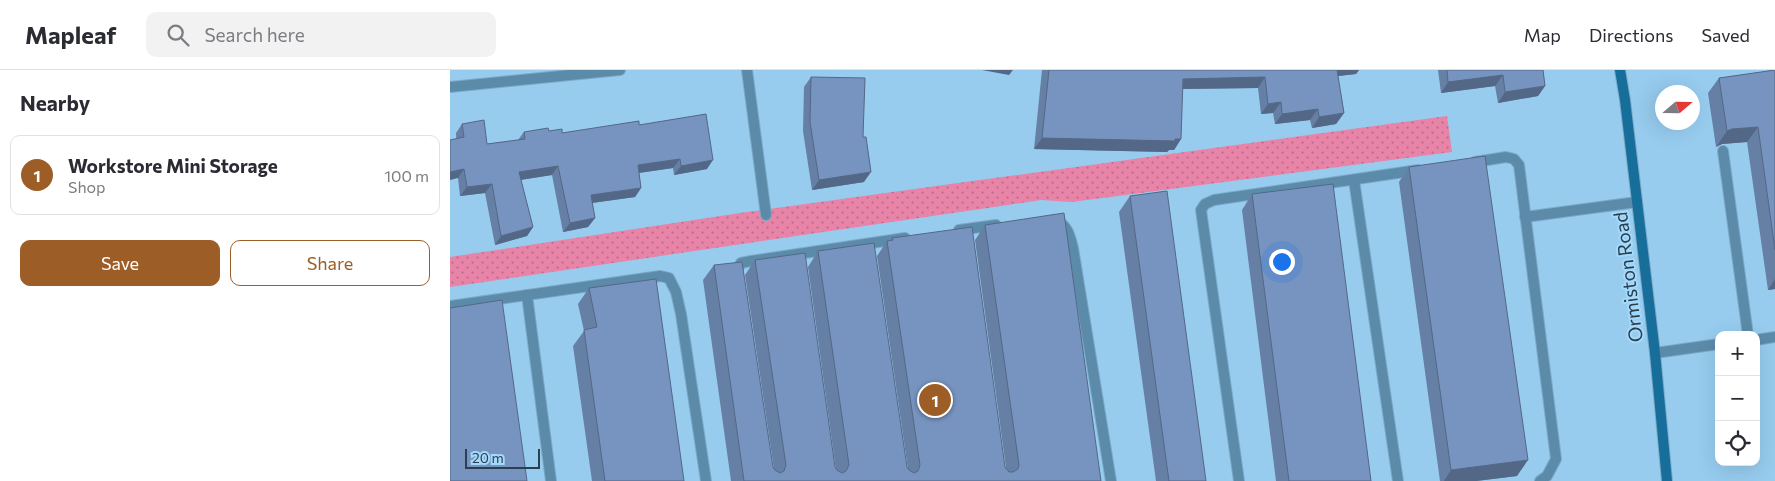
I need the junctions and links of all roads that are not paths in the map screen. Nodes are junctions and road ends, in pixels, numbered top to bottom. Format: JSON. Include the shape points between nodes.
{"nodes":[{"id":1,"x":620,"y":70,"type":"edge"},
{"id":2,"x":747,"y":70,"type":"edge"},
{"id":3,"x":1623,"y":70,"type":"edge"},
{"id":4,"x":450,"y":87,"type":"edge"},
{"id":5,"x":1723,"y":151,"type":"dead end"},
{"id":6,"x":1468,"y":163,"type":"edge"},
{"id":7,"x":1430,"y":168,"type":"edge"},
{"id":8,"x":1354,"y":180,"type":"junction"},
{"id":9,"x":1637,"y":202,"type":"junction"},
{"id":10,"x":766,"y":215,"type":"dead end"},
{"id":11,"x":1525,"y":217,"type":"junction"},
{"id":12,"x":1045,"y":219,"type":"edge"},
{"id":13,"x":1002,"y":224,"type":"edge"},
{"id":14,"x":946,"y":232,"type":"edge"},
{"id":15,"x":917,"y":236,"type":"edge"},
{"id":16,"x":740,"y":289,"type":"edge"},
{"id":17,"x":526,"y":295,"type":"junction"},
{"id":18,"x":450,"y":306,"type":"edge"},
{"id":19,"x":1747,"y":331,"type":"edge"},
{"id":20,"x":1775,"y":337,"type":"edge"},
{"id":21,"x":1760,"y":339,"type":"edge"},
{"id":22,"x":1715,"y":345,"type":"edge"},
{"id":23,"x":1655,"y":353,"type":"junction"},
{"id":24,"x":551,"y":481,"type":"edge"},
{"id":25,"x":706,"y":481,"type":"edge"},
{"id":26,"x":1111,"y":481,"type":"edge"},
{"id":27,"x":1239,"y":481,"type":"edge"},
{"id":28,"x":1398,"y":481,"type":"edge"},
{"id":29,"x":1540,"y":481,"type":"edge"},
{"id":30,"x":1666,"y":481,"type":"edge"}],
"edges":[{"from":1,"to":4,"type":"street"},
{"from":2,"to":10,"type":"street"},
{"from":3,"to":9,"type":"main road","name":"Ormiston Road"},
{"from":5,"to":19,"type":"street"},
{"from":6,"to":11,"type":"street","via":[[1506,157],[1514,159],[1519,165]]},
{"from":7,"to":8,"type":"street"},
{"from":8,"to":27,"type":"street","via":[[1214,200],[1201,210]]},
{"from":8,"to":28,"type":"street"},
{"from":9,"to":11,"type":"street"},
{"from":9,"to":23,"type":"main road","name":"Ormiston Road"},
{"from":11,"to":29,"type":"street","via":[[1556,458],[1547,476]]},
{"from":12,"to":26,"type":"street","via":[[1062,223],[1073,248]]},
{"from":13,"to":14,"type":"street","via":[[967,234]]},
{"from":15,"to":16,"type":"street","via":[[869,248],[800,259],[741,263],[737,270]]},
{"from":17,"to":18,"type":"street"},
{"from":17,"to":24,"type":"street"},
{"from":17,"to":25,"type":"street","via":[[660,276],[669,278],[681,314]]},
{"from":20,"to":21,"type":"street"},
{"from":22,"to":23,"type":"street"},
{"from":23,"to":30,"type":"main road","name":"Ormiston Road"}]}
